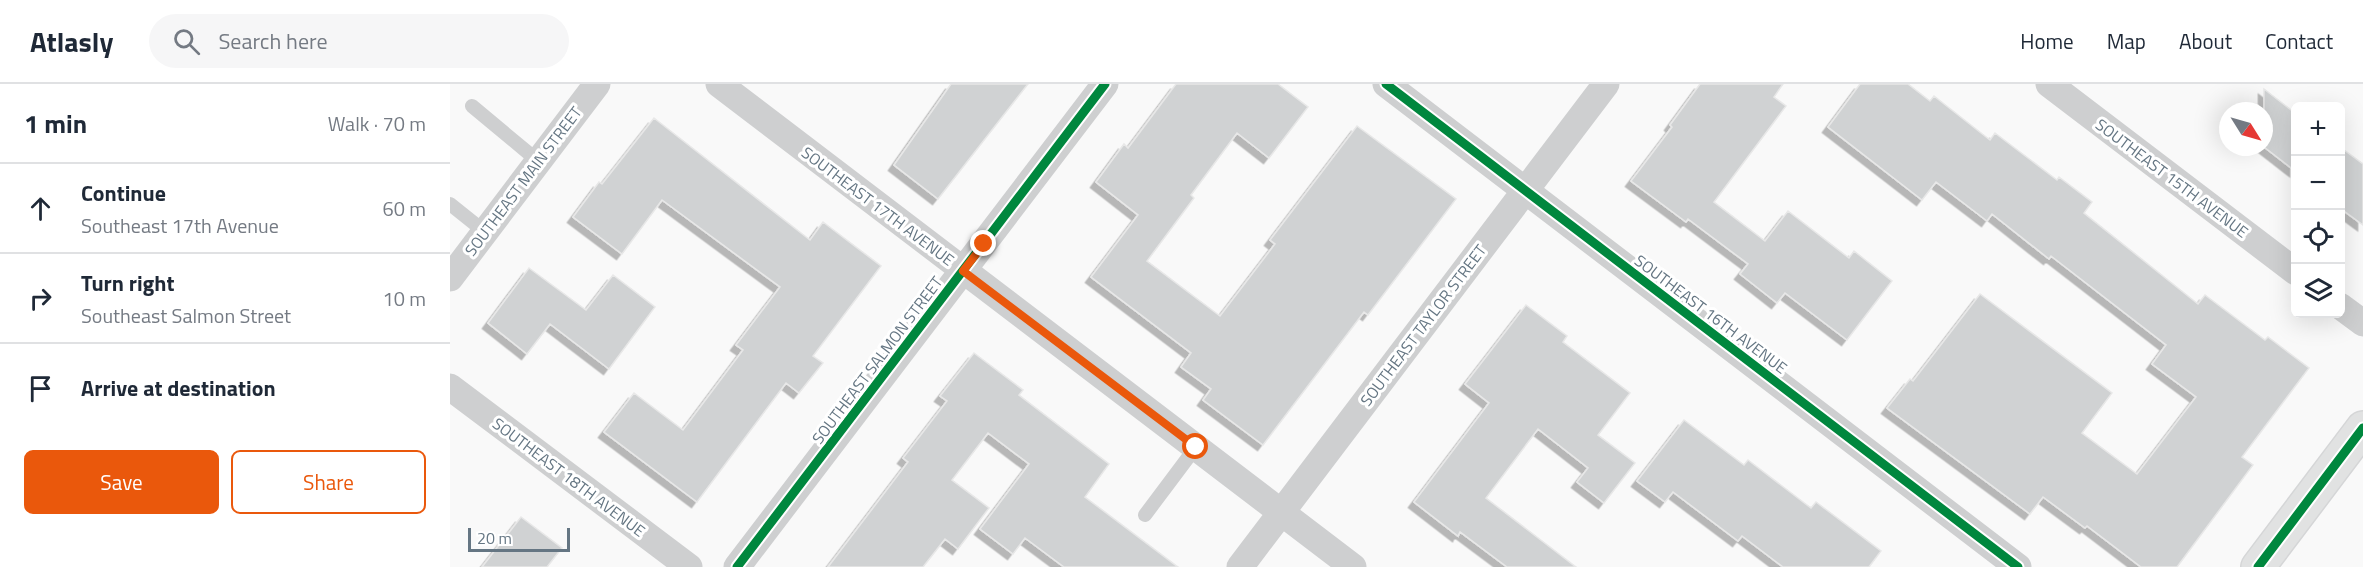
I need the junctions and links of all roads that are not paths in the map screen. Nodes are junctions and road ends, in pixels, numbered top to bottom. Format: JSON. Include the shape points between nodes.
{"nodes":[{"id":1,"x":597,"y":84,"type":"edge"},
{"id":2,"x":718,"y":84,"type":"edge"},
{"id":3,"x":1105,"y":84,"type":"edge"},
{"id":4,"x":1386,"y":84,"type":"edge"},
{"id":5,"x":1606,"y":84,"type":"edge"},
{"id":6,"x":2061,"y":88,"type":"edge"},
{"id":7,"x":472,"y":106,"type":"dead end"},
{"id":8,"x":538,"y":161,"type":"junction"},
{"id":9,"x":1525,"y":191,"type":"junction"},
{"id":10,"x":450,"y":204,"type":"edge"},
{"id":11,"x":485,"y":232,"type":"junction"},
{"id":12,"x":2291,"y":269,"type":"edge"},
{"id":13,"x":963,"y":271,"type":"junction"},
{"id":14,"x":450,"y":278,"type":"edge"},
{"id":15,"x":2345,"y":310,"type":"edge"},
{"id":16,"x":2363,"y":323,"type":"edge"},
{"id":17,"x":450,"y":387,"type":"edge"},
{"id":18,"x":2363,"y":428,"type":"edge"},
{"id":19,"x":1196,"y":447,"type":"junction"},
{"id":20,"x":1281,"y":513,"type":"junction"},
{"id":21,"x":1145,"y":515,"type":"dead end"},
{"id":22,"x":689,"y":567,"type":"edge"},
{"id":23,"x":737,"y":567,"type":"edge"},
{"id":24,"x":1240,"y":567,"type":"edge"},
{"id":25,"x":1353,"y":567,"type":"edge"},
{"id":26,"x":2018,"y":567,"type":"edge"},
{"id":27,"x":2258,"y":567,"type":"edge"}],
"edges":[{"from":1,"to":8,"type":"street","name":"SOUTHEAST MAIN STREET"},
{"from":2,"to":13,"type":"street","name":"SOUTHEAST 17TH AVENUE"},
{"from":3,"to":13,"type":"street","name":"SOUTHEAST SALMON STREET"},
{"from":4,"to":9,"type":"street","name":"SOUTHEAST 16TH AVENUE"},
{"from":5,"to":9,"type":"street","name":"SOUTHEAST TAYLOR STREET"},
{"from":6,"to":12,"type":"street","name":"SOUTHEAST 15TH AVENUE"},
{"from":7,"to":8,"type":"lane"},
{"from":8,"to":11,"type":"street","name":"SOUTHEAST MAIN STREET"},
{"from":9,"to":20,"type":"street","name":"SOUTHEAST TAYLOR STREET"},
{"from":9,"to":26,"type":"street","name":"SOUTHEAST 16TH AVENUE"},
{"from":10,"to":11,"type":"lane"},
{"from":11,"to":14,"type":"street","name":"SOUTHEAST MAIN STREET"},
{"from":13,"to":19,"type":"street","name":"SOUTHEAST 17TH AVENUE"},
{"from":13,"to":23,"type":"street","name":"SOUTHEAST SALMON STREET"},
{"from":15,"to":16,"type":"street"},
{"from":17,"to":22,"type":"street","name":"SOUTHEAST 18TH AVENUE"},
{"from":18,"to":27,"type":"main road"},
{"from":19,"to":20,"type":"street","name":"SOUTHEAST 17TH AVENUE"},
{"from":19,"to":21,"type":"lane"},
{"from":20,"to":24,"type":"street","name":"SOUTHEAST TAYLOR STREET"},
{"from":20,"to":25,"type":"street","name":"SOUTHEAST 17TH AVENUE"}]}
